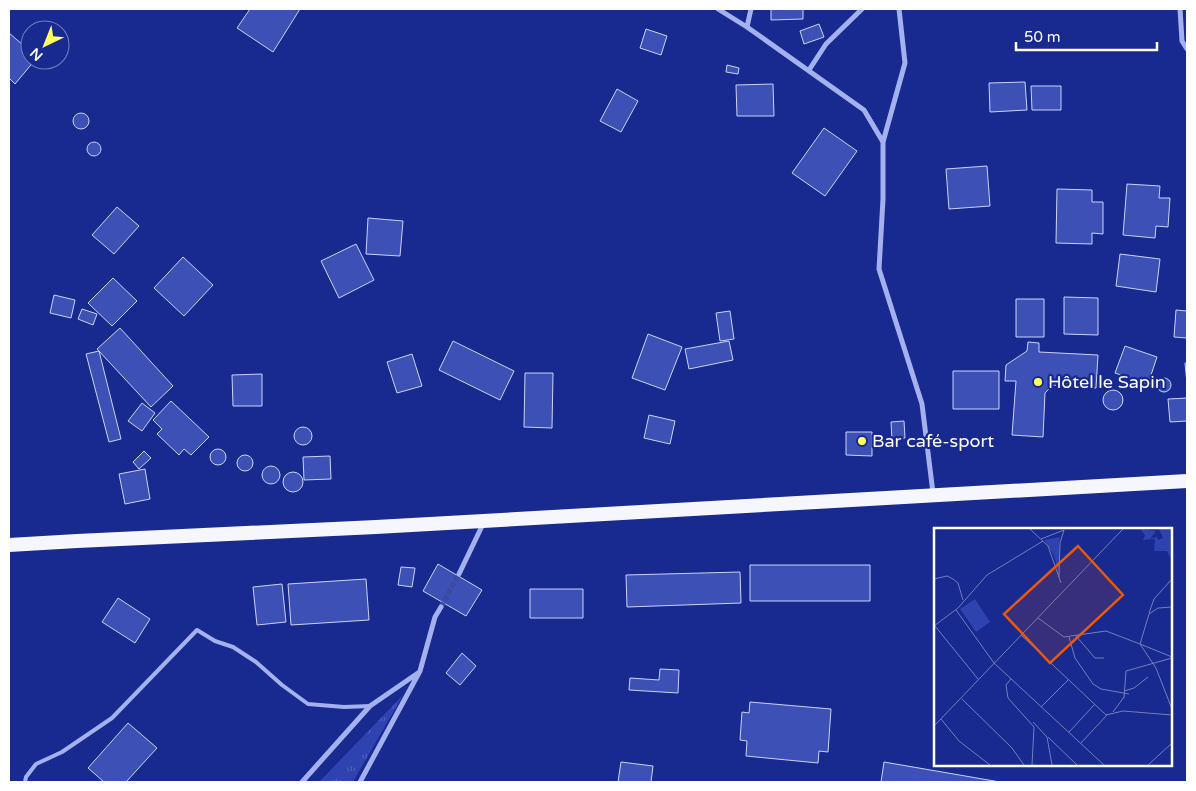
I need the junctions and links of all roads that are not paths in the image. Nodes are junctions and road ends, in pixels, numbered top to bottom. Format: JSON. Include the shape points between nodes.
{"nodes":[{"id":1,"x":718,"y":9,"type":"edge"},
{"id":2,"x":751,"y":9,"type":"edge"},
{"id":3,"x":862,"y":9,"type":"edge"},
{"id":4,"x":899,"y":9,"type":"edge"},
{"id":5,"x":1180,"y":9,"type":"edge"},
{"id":6,"x":746,"y":26,"type":"junction"},
{"id":7,"x":1187,"y":49,"type":"edge"},
{"id":8,"x":809,"y":70,"type":"junction"},
{"id":9,"x":883,"y":142,"type":"junction"},
{"id":10,"x":1187,"y":481,"type":"edge"},
{"id":11,"x":933,"y":496,"type":"junction"},
{"id":12,"x":484,"y":521,"type":"junction"},
{"id":13,"x":9,"y":545,"type":"edge"},
{"id":14,"x":459,"y":574,"type":"tunnel mouth"},
{"id":15,"x":441,"y":607,"type":"tunnel mouth"},
{"id":16,"x":420,"y":672,"type":"junction"},
{"id":17,"x":370,"y":706,"type":"junction"},
{"id":18,"x":25,"y":782,"type":"edge"},
{"id":19,"x":302,"y":782,"type":"edge"},
{"id":20,"x":360,"y":782,"type":"edge"}],
"edges":[{"from":1,"to":6,"type":"street"},
{"from":2,"to":6,"type":"street"},
{"from":3,"to":8,"type":"street","via":[[826,44]]},
{"from":4,"to":9,"type":"street","via":[[904,63]]},
{"from":5,"to":7,"type":"street","via":[[1182,41]]},
{"from":6,"to":8,"type":"street"},
{"from":8,"to":9,"type":"street","via":[[864,110]]},
{"from":9,"to":11,"type":"street","via":[[879,269],[922,404]]},
{"from":10,"to":11,"type":"highway"},
{"from":11,"to":12,"type":"highway"},
{"from":12,"to":13,"type":"highway"},
{"from":12,"to":14,"type":"street"},
{"from":15,"to":16,"type":"street","via":[[435,617]]},
{"from":16,"to":17,"type":"street"},
{"from":16,"to":20,"type":"street"},
{"from":17,"to":18,"type":"lane","via":[[308,704],[256,662],[197,630],[112,718],[62,752],[36,764]]},
{"from":17,"to":19,"type":"street"}]}
